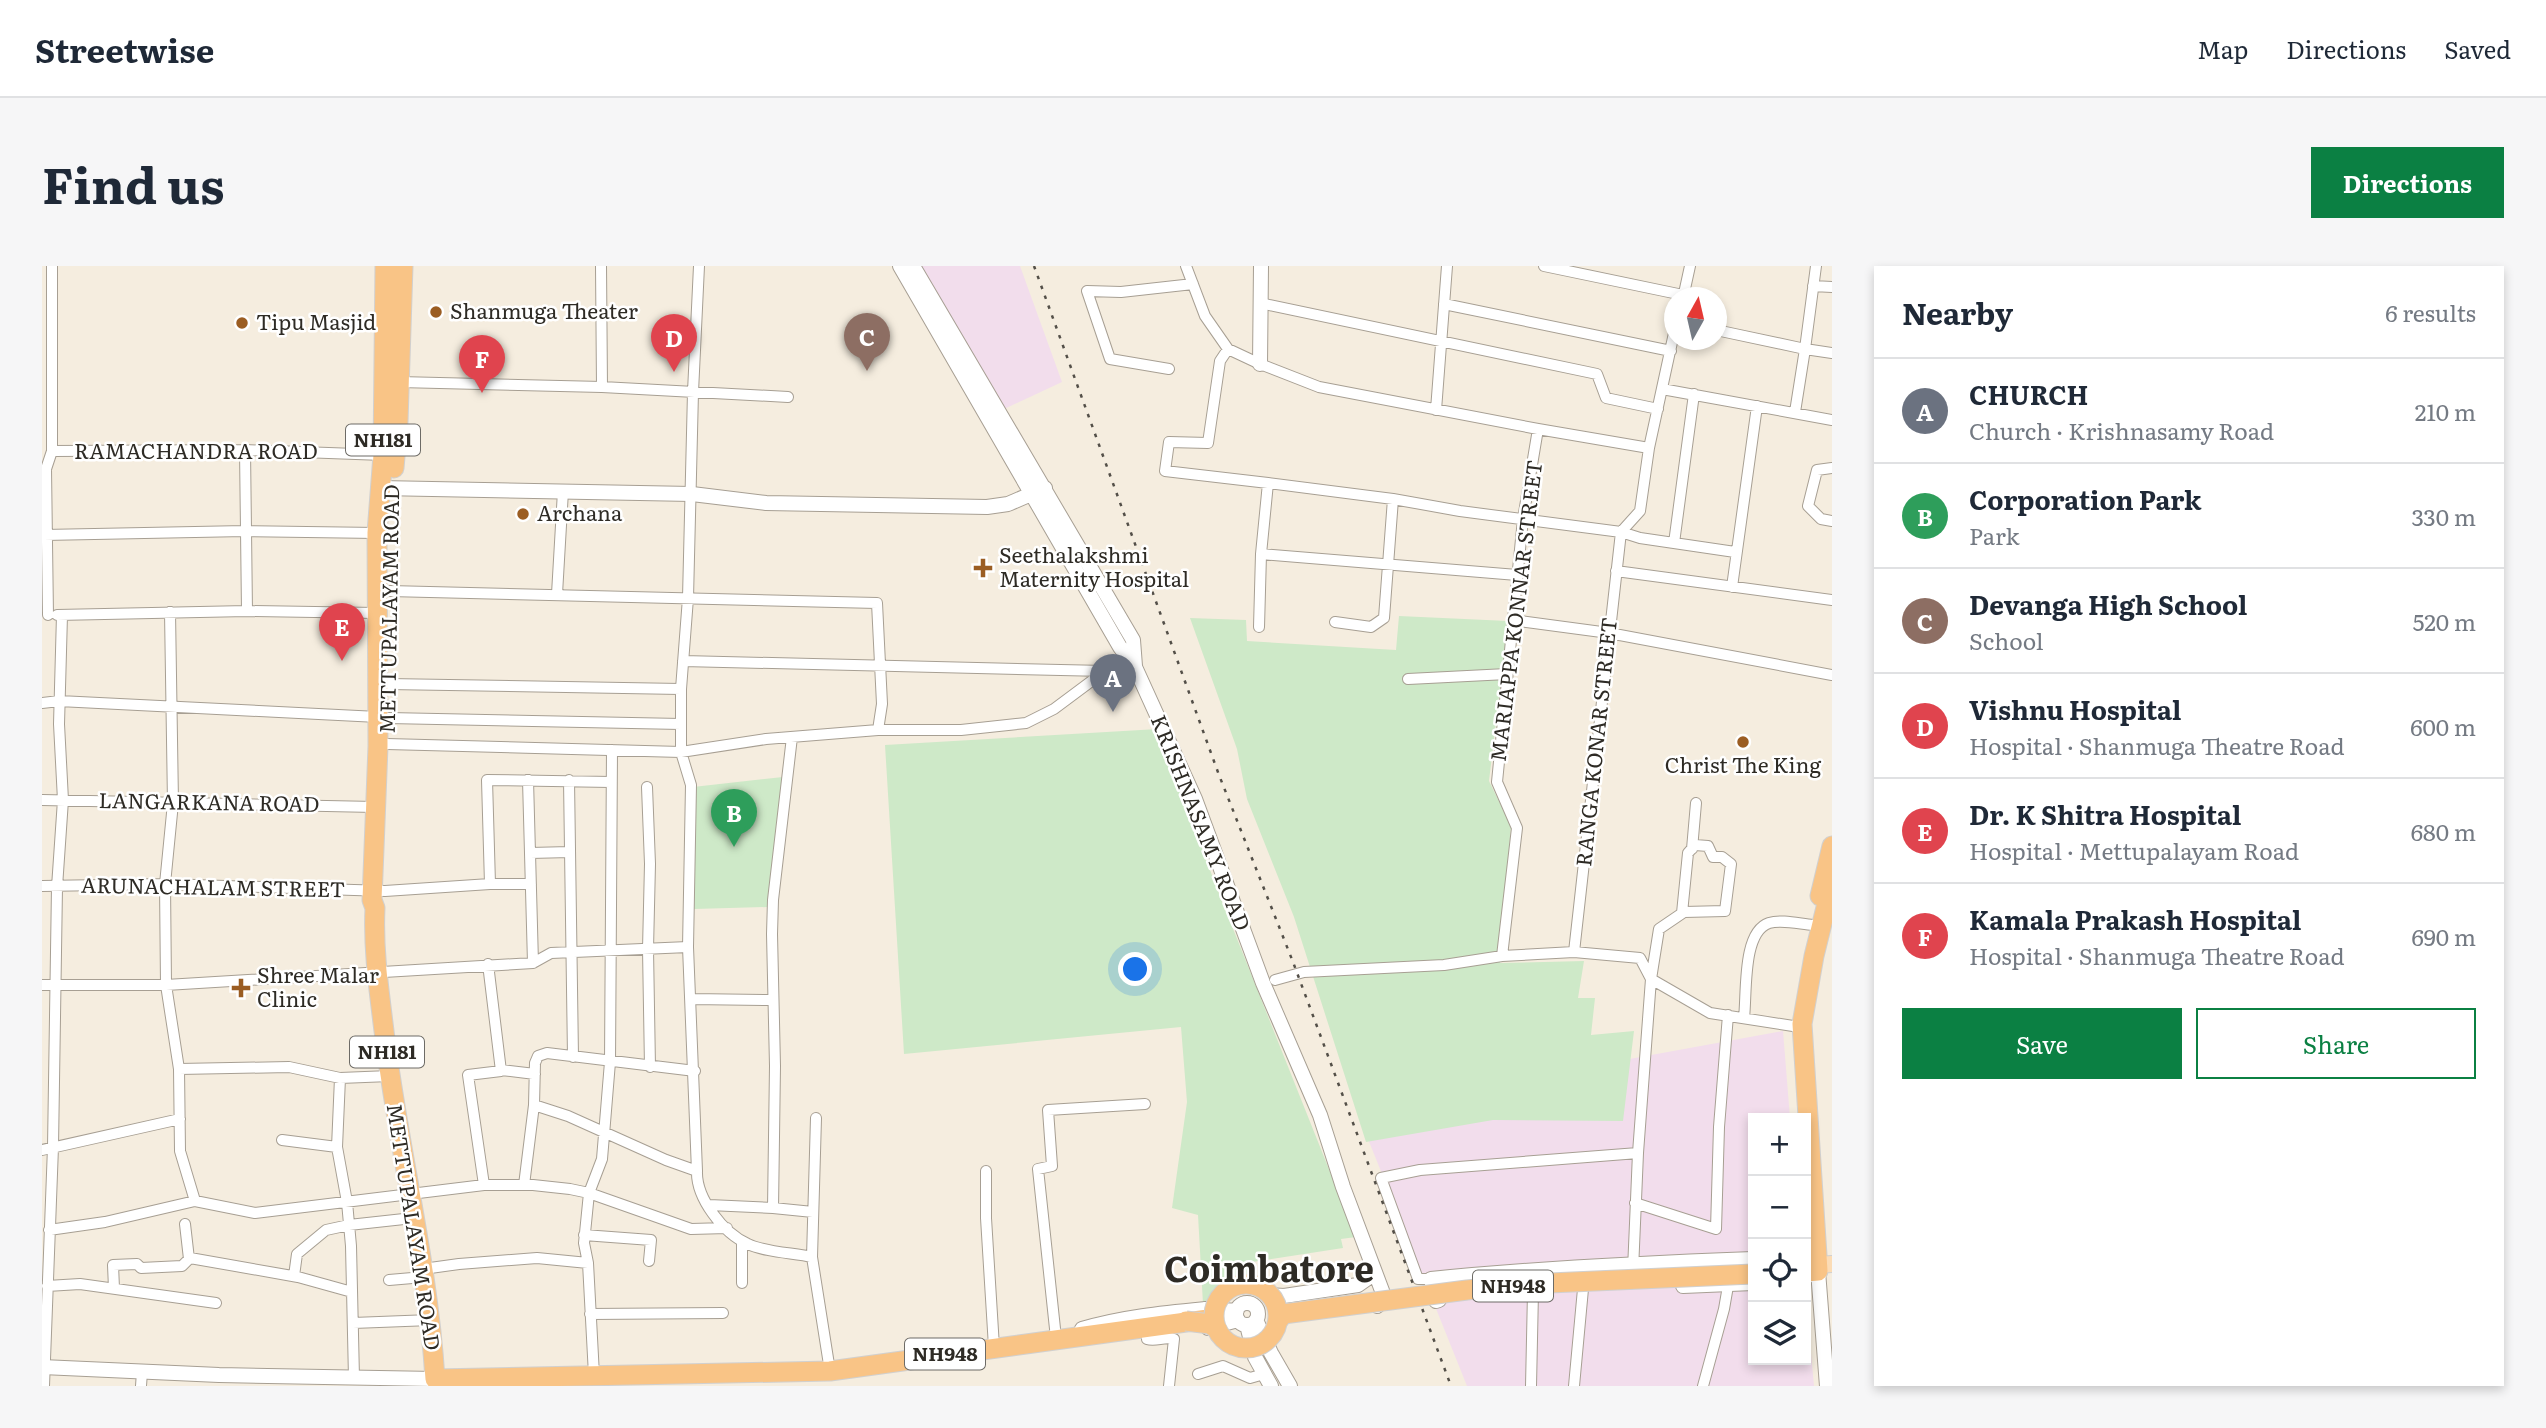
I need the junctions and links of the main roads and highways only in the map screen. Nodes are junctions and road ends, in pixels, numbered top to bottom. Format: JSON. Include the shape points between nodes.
{"nodes":[{"id":1,"x":385,"y":266,"type":"edge"},
{"id":2,"x":403,"y":266,"type":"edge"},
{"id":3,"x":900,"y":266,"type":"edge"},
{"id":4,"x":914,"y":266,"type":"edge"},
{"id":5,"x":1261,"y":266,"type":"edge"},
{"id":6,"x":1260,"y":364,"type":"road end"},
{"id":7,"x":386,"y":488,"type":"junction"},
{"id":8,"x":1038,"y":491,"type":"junction"},
{"id":9,"x":383,"y":718,"type":"junction"},
{"id":10,"x":1832,"y":846,"type":"edge"},
{"id":11,"x":1832,"y":883,"type":"edge"},
{"id":12,"x":378,"y":895,"type":"junction"},
{"id":13,"x":1822,"y":922,"type":"edge"},
{"id":14,"x":1799,"y":1113,"type":"edge"},
{"id":15,"x":1810,"y":1239,"type":"edge"},
{"id":16,"x":1369,"y":1257,"type":"junction"},
{"id":17,"x":1748,"y":1260,"type":"edge"},
{"id":18,"x":1814,"y":1265,"type":"edge"},
{"id":19,"x":1748,"y":1266,"type":"edge"},
{"id":20,"x":1748,"y":1274,"type":"edge"},
{"id":21,"x":1630,"y":1275,"type":"junction"},
{"id":22,"x":1748,"y":1284,"type":"edge"},
{"id":23,"x":1274,"y":1312,"type":"junction"},
{"id":24,"x":1247,"y":1318,"type":"junction"},
{"id":25,"x":1216,"y":1322,"type":"junction"},
{"id":26,"x":1153,"y":1330,"type":"junction"},
{"id":27,"x":1059,"y":1338,"type":"junction"},
{"id":28,"x":1828,"y":1341,"type":"edge"},
{"id":29,"x":1258,"y":1346,"type":"junction"},
{"id":30,"x":43,"y":1367,"type":"edge"},
{"id":31,"x":830,"y":1378,"type":"edge"},
{"id":32,"x":142,"y":1379,"type":"edge"},
{"id":33,"x":617,"y":1380,"type":"edge"},
{"id":34,"x":436,"y":1382,"type":"edge"},
{"id":35,"x":1269,"y":1383,"type":"edge"},
{"id":36,"x":1290,"y":1386,"type":"edge"},
{"id":37,"x":1828,"y":1386,"type":"edge"}],
"edges":[{"from":1,"to":7,"type":"highway","name":"METTUPALAYAM ROAD","number":"NH181"},
{"from":2,"to":7,"type":"highway","name":"METTUPALAYAM ROAD","number":"NH181","via":[[398,422]]},
{"from":3,"to":8,"type":"main road","name":"KRISHNASAMY ROAD"},
{"from":4,"to":8,"type":"main road"},
{"from":5,"to":6,"type":"main road"},
{"from":7,"to":8,"type":"main road","via":[[692,494],[766,503],[987,507]]},
{"from":7,"to":9,"type":"highway","name":"METTUPALAYAM ROAD","number":"NH181","via":[[388,684]]},
{"from":7,"to":9,"type":"highway","name":"METTUPALAYAM ROAD","number":"NH181","via":[[377,533],[376,613]]},
{"from":8,"to":16,"type":"main road","name":"KRISHNASAMY ROAD","via":[[1135,667],[1195,799],[1263,983],[1320,1115]]},
{"from":9,"to":12,"type":"highway","name":"METTUPALAYAM ROAD","number":"NH181","via":[[375,807]]},
{"from":9,"to":12,"type":"highway","name":"METTUPALAYAM ROAD","number":"NH181","via":[[387,744]]},
{"from":10,"to":13,"type":"highway"},
{"from":11,"to":13,"type":"highway"},
{"from":12,"to":34,"type":"highway","name":"METTUPALAYAM ROAD","number":"NH181","via":[[377,974],[431,1320]]},
{"from":13,"to":14,"type":"highway","via":[[1793,1026]]},
{"from":13,"to":18,"type":"highway","via":[[1802,1024]]},
{"from":15,"to":18,"type":"highway"},
{"from":16,"to":23,"type":"main road","via":[[1368,1278],[1357,1285],[1284,1296]]},
{"from":16,"to":23,"type":"main road","name":"KRISHNASAMY ROAD","via":[[1384,1296],[1372,1309],[1286,1323]]},
{"from":17,"to":21,"type":"main road"},
{"from":18,"to":28,"type":"main road"},
{"from":19,"to":23,"type":"highway","number":"NH948","via":[[1535,1275],[1293,1304]]},
{"from":20,"to":23,"type":"highway","number":"NH948","bridge":true,"via":[[1467,1290]]},
{"from":21,"to":21,"type":"main road","via":[[1511,1271],[1431,1279],[1436,1301],[1583,1289]]},
{"from":21,"to":22,"type":"main road","via":[[1728,1286]]},
{"from":23,"to":24,"type":"main road"},
{"from":23,"to":25,"type":"highway","number":"NH948","bridge":true,"via":[[1261,1288],[1241,1285],[1223,1295],[1217,1304]]},
{"from":23,"to":29,"type":"highway","number":"NH948","bridge":true,"via":[[1265,1342]]},
{"from":24,"to":26,"type":"main road","via":[[1207,1328]]},
{"from":24,"to":27,"type":"main road","via":[[1209,1308],[1116,1320]]},
{"from":24,"to":35,"type":"main road","via":[[1255,1357]]},
{"from":24,"to":36,"type":"main road"},
{"from":25,"to":26,"type":"highway","number":"NH948","bridge":true,"via":[[1186,1321]]},
{"from":25,"to":29,"type":"highway","number":"NH948","bridge":true,"via":[[1223,1338],[1240,1348]]},
{"from":26,"to":27,"type":"highway","number":"NH948"},
{"from":27,"to":31,"type":"highway","number":"NH948"},
{"from":28,"to":37,"type":"main road"},
{"from":29,"to":35,"type":"main road"},
{"from":30,"to":32,"type":"main road"},
{"from":31,"to":33,"type":"highway"},
{"from":32,"to":34,"type":"main road"},
{"from":33,"to":34,"type":"highway","via":[[594,1375]]}]}
